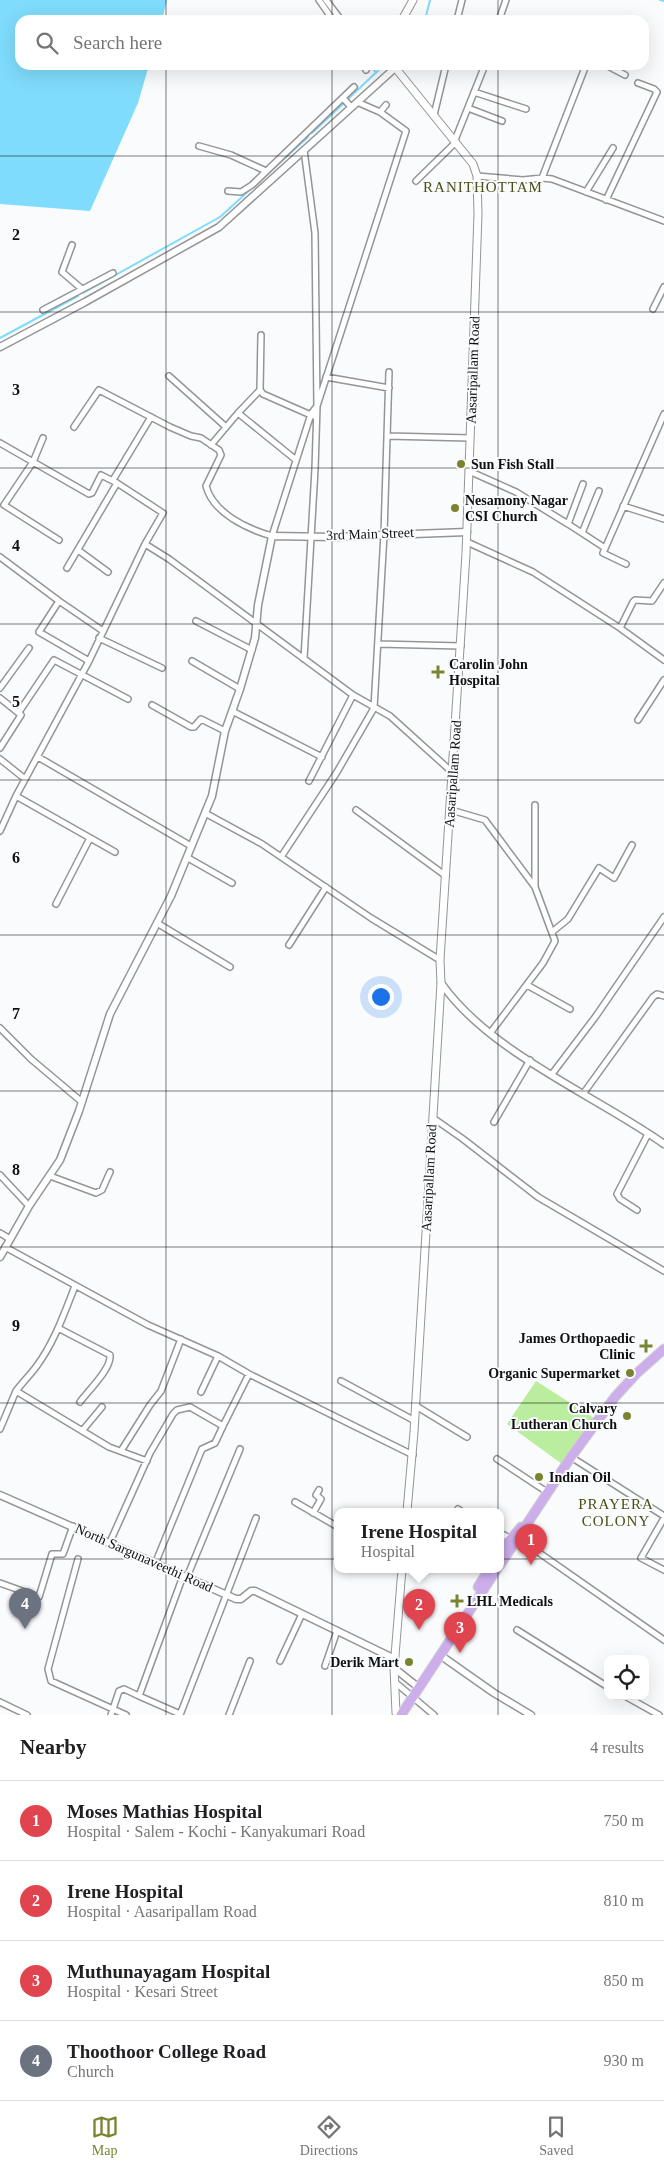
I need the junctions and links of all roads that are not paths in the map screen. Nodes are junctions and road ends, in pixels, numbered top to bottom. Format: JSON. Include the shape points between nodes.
{"nodes":[{"id":1,"x":319,"y":0,"type":"edge"},
{"id":2,"x":326,"y":0,"type":"edge"},
{"id":3,"x":413,"y":0,"type":"edge"},
{"id":4,"x":462,"y":0,"type":"edge"},
{"id":5,"x":505,"y":0,"type":"edge"},
{"id":6,"x":330,"y":15,"type":"edge"},
{"id":7,"x":336,"y":15,"type":"edge"},
{"id":8,"x":405,"y":15,"type":"edge"},
{"id":9,"x":458,"y":15,"type":"edge"},
{"id":10,"x":500,"y":15,"type":"edge"},
{"id":11,"x":391,"y":70,"type":"edge"},
{"id":12,"x":396,"y":70,"type":"edge"},
{"id":13,"x":445,"y":70,"type":"edge"},
{"id":14,"x":483,"y":70,"type":"edge"},
{"id":15,"x":584,"y":70,"type":"edge"},
{"id":16,"x":617,"y":70,"type":"edge"},
{"id":17,"x":625,"y":74,"type":"dead end"},
{"id":18,"x":638,"y":83,"type":"dead end"},
{"id":19,"x":354,"y":87,"type":"dead end"},
{"id":20,"x":474,"y":92,"type":"junction"},
{"id":21,"x":343,"y":98,"type":"junction"},
{"id":22,"x":357,"y":102,"type":"junction"},
{"id":23,"x":386,"y":105,"type":"dead end"},
{"id":24,"x":351,"y":107,"type":"junction"},
{"id":25,"x":468,"y":108,"type":"junction"},
{"id":26,"x":526,"y":109,"type":"dead end"},
{"id":27,"x":380,"y":112,"type":"junction"},
{"id":28,"x":434,"y":115,"type":"junction"},
{"id":29,"x":502,"y":121,"type":"dead end"},
{"id":30,"x":308,"y":132,"type":"junction"},
{"id":31,"x":314,"y":140,"type":"junction"},
{"id":32,"x":455,"y":141,"type":"junction"},
{"id":33,"x":198,"y":146,"type":"dead end"},
{"id":34,"x":613,"y":148,"type":"dead end"},
{"id":35,"x":304,"y":150,"type":"junction"},
{"id":36,"x":266,"y":172,"type":"junction"},
{"id":37,"x":477,"y":176,"type":"junction"},
{"id":38,"x":542,"y":178,"type":"junction"},
{"id":39,"x":416,"y":180,"type":"dead end"},
{"id":40,"x":228,"y":191,"type":"dead end"},
{"id":41,"x":586,"y":192,"type":"junction"},
{"id":42,"x":606,"y":200,"type":"junction"},
{"id":43,"x":664,"y":221,"type":"edge"},
{"id":44,"x":72,"y":245,"type":"dead end"},
{"id":45,"x":113,"y":273,"type":"dead end"},
{"id":46,"x":664,"y":287,"type":"edge"},
{"id":47,"x":81,"y":290,"type":"junction"},
{"id":48,"x":85,"y":302,"type":"junction"},
{"id":49,"x":653,"y":309,"type":"dead end"},
{"id":50,"x":43,"y":310,"type":"dead end"},
{"id":51,"x":261,"y":335,"type":"dead end"},
{"id":52,"x":0,"y":346,"type":"edge"},
{"id":53,"x":389,"y":372,"type":"dead end"},
{"id":54,"x":169,"y":376,"type":"dead end"},
{"id":55,"x":326,"y":377,"type":"junction"},
{"id":56,"x":389,"y":388,"type":"junction"},
{"id":57,"x":260,"y":390,"type":"junction"},
{"id":58,"x":316,"y":406,"type":"junction"},
{"id":59,"x":238,"y":412,"type":"junction"},
{"id":60,"x":311,"y":414,"type":"junction"},
{"id":61,"x":664,"y":414,"type":"edge"},
{"id":62,"x":151,"y":416,"type":"junction"},
{"id":63,"x":316,"y":418,"type":"junction"},
{"id":64,"x":74,"y":427,"type":"dead end"},
{"id":65,"x":226,"y":427,"type":"junction"},
{"id":66,"x":387,"y":436,"type":"junction"},
{"id":67,"x":43,"y":438,"type":"dead end"},
{"id":68,"x":470,"y":438,"type":"junction"},
{"id":69,"x":0,"y":443,"type":"edge"},
{"id":70,"x":211,"y":445,"type":"junction"},
{"id":71,"x":296,"y":460,"type":"junction"},
{"id":72,"x":33,"y":462,"type":"junction"},
{"id":73,"x":469,"y":471,"type":"junction"},
{"id":74,"x":115,"y":482,"type":"junction"},
{"id":75,"x":583,"y":484,"type":"dead end"},
{"id":76,"x":599,"y":491,"type":"dead end"},
{"id":77,"x":2,"y":504,"type":"edge"},
{"id":78,"x":623,"y":506,"type":"junction"},
{"id":79,"x":664,"y":519,"type":"edge"},
{"id":80,"x":568,"y":524,"type":"junction"},
{"id":81,"x":467,"y":532,"type":"junction"},
{"id":82,"x":582,"y":533,"type":"junction"},
{"id":83,"x":384,"y":534,"type":"junction"},
{"id":84,"x":272,"y":536,"type":"junction"},
{"id":85,"x":312,"y":536,"type":"junction"},
{"id":86,"x":59,"y":540,"type":"dead end"},
{"id":87,"x":467,"y":542,"type":"junction"},
{"id":88,"x":145,"y":544,"type":"junction"},
{"id":89,"x":605,"y":548,"type":"junction"},
{"id":90,"x":78,"y":550,"type":"junction"},
{"id":91,"x":0,"y":557,"type":"edge"},
{"id":92,"x":626,"y":564,"type":"dead end"},
{"id":93,"x":67,"y":568,"type":"dead end"},
{"id":94,"x":108,"y":572,"type":"dead end"},
{"id":95,"x":664,"y":583,"type":"edge"},
{"id":96,"x":59,"y":601,"type":"junction"},
{"id":97,"x":196,"y":620,"type":"dead end"},
{"id":98,"x":257,"y":623,"type":"junction"},
{"id":99,"x":620,"y":628,"type":"junction"},
{"id":100,"x":102,"y":631,"type":"junction"},
{"id":101,"x":99,"y":638,"type":"junction"},
{"id":102,"x":378,"y":644,"type":"junction"},
{"id":103,"x":461,"y":646,"type":"junction"},
{"id":104,"x":29,"y":648,"type":"dead end"},
{"id":105,"x":252,"y":650,"type":"junction"},
{"id":106,"x":304,"y":659,"type":"junction"},
{"id":107,"x":664,"y":660,"type":"edge"},
{"id":108,"x":89,"y":661,"type":"junction"},
{"id":109,"x":192,"y":661,"type":"dead end"},
{"id":110,"x":162,"y":668,"type":"dead end"},
{"id":111,"x":82,"y":674,"type":"junction"},
{"id":112,"x":664,"y":680,"type":"edge"},
{"id":113,"x":0,"y":688,"type":"edge"},
{"id":114,"x":240,"y":689,"type":"junction"},
{"id":115,"x":353,"y":695,"type":"junction"},
{"id":116,"x":0,"y":698,"type":"edge"},
{"id":117,"x":128,"y":699,"type":"dead end"},
{"id":118,"x":152,"y":706,"type":"dead end"},
{"id":119,"x":374,"y":708,"type":"junction"},
{"id":120,"x":232,"y":711,"type":"junction"},
{"id":121,"x":19,"y":712,"type":"junction"},
{"id":122,"x":638,"y":720,"type":"dead end"},
{"id":123,"x":225,"y":731,"type":"junction"},
{"id":124,"x":0,"y":748,"type":"edge"},
{"id":125,"x":322,"y":756,"type":"junction"},
{"id":126,"x":38,"y":757,"type":"junction"},
{"id":127,"x":0,"y":759,"type":"edge"},
{"id":128,"x":454,"y":772,"type":"junction"},
{"id":129,"x":25,"y":779,"type":"junction"},
{"id":130,"x":309,"y":781,"type":"dead end"},
{"id":131,"x":16,"y":796,"type":"junction"},
{"id":132,"x":535,"y":805,"type":"dead end"},
{"id":133,"x":356,"y":810,"type":"dead end"},
{"id":134,"x":451,"y":810,"type":"junction"},
{"id":135,"x":205,"y":813,"type":"junction"},
{"id":136,"x":0,"y":831,"type":"edge"},
{"id":137,"x":90,"y":838,"type":"junction"},
{"id":138,"x":632,"y":845,"type":"dead end"},
{"id":139,"x":191,"y":846,"type":"junction"},
{"id":140,"x":115,"y":852,"type":"dead end"},
{"id":141,"x":281,"y":857,"type":"junction"},
{"id":142,"x":188,"y":858,"type":"junction"},
{"id":143,"x":446,"y":876,"type":"junction"},
{"id":144,"x":232,"y":883,"type":"dead end"},
{"id":145,"x":326,"y":887,"type":"junction"},
{"id":146,"x":534,"y":887,"type":"junction"},
{"id":147,"x":56,"y":904,"type":"dead end"},
{"id":148,"x":664,"y":917,"type":"edge"},
{"id":149,"x":157,"y":922,"type":"junction"},
{"id":150,"x":552,"y":932,"type":"junction"},
{"id":151,"x":289,"y":944,"type":"dead end"},
{"id":152,"x":440,"y":960,"type":"junction"},
{"id":153,"x":230,"y":967,"type":"dead end"},
{"id":154,"x":441,"y":983,"type":"junction"},
{"id":155,"x":527,"y":985,"type":"junction"},
{"id":156,"x":664,"y":996,"type":"edge"},
{"id":157,"x":570,"y":1009,"type":"dead end"},
{"id":158,"x":0,"y":1028,"type":"edge"},
{"id":159,"x":491,"y":1032,"type":"junction"},
{"id":160,"x":530,"y":1060,"type":"junction"},
{"id":161,"x":552,"y":1074,"type":"junction"},
{"id":162,"x":583,"y":1094,"type":"junction"},
{"id":163,"x":82,"y":1102,"type":"junction"},
{"id":164,"x":433,"y":1118,"type":"junction"},
{"id":165,"x":494,"y":1122,"type":"dead end"},
{"id":166,"x":648,"y":1134,"type":"junction"},
{"id":167,"x":664,"y":1144,"type":"edge"},
{"id":168,"x":110,"y":1172,"type":"dead end"},
{"id":169,"x":0,"y":1176,"type":"edge"},
{"id":170,"x":50,"y":1176,"type":"junction"},
{"id":171,"x":29,"y":1206,"type":"junction"},
{"id":172,"x":637,"y":1210,"type":"dead end"},
{"id":173,"x":0,"y":1233,"type":"edge"},
{"id":174,"x":10,"y":1239,"type":"junction"},
{"id":175,"x":5,"y":1247,"type":"junction"},
{"id":176,"x":0,"y":1257,"type":"edge"},
{"id":177,"x":664,"y":1271,"type":"edge"},
{"id":178,"x":75,"y":1286,"type":"junction"},
{"id":179,"x":58,"y":1328,"type":"junction"},
{"id":180,"x":182,"y":1340,"type":"junction"},
{"id":181,"x":664,"y":1349,"type":"edge"},
{"id":182,"x":218,"y":1356,"type":"junction"},
{"id":183,"x":249,"y":1374,"type":"junction"},
{"id":184,"x":342,"y":1381,"type":"dead end"},
{"id":185,"x":16,"y":1391,"type":"junction"},
{"id":186,"x":201,"y":1392,"type":"dead end"},
{"id":187,"x":80,"y":1402,"type":"dead end"},
{"id":188,"x":416,"y":1406,"type":"junction"},
{"id":189,"x":102,"y":1407,"type":"dead end"},
{"id":190,"x":0,"y":1411,"type":"edge"},
{"id":191,"x":7,"y":1415,"type":"junction"},
{"id":192,"x":415,"y":1421,"type":"junction"},
{"id":193,"x":223,"y":1426,"type":"junction"},
{"id":194,"x":0,"y":1429,"type":"edge"},
{"id":195,"x":82,"y":1431,"type":"junction"},
{"id":196,"x":467,"y":1437,"type":"dead end"},
{"id":197,"x":240,"y":1449,"type":"dead end"},
{"id":198,"x":121,"y":1451,"type":"junction"},
{"id":199,"x":412,"y":1455,"type":"junction"},
{"id":200,"x":571,"y":1457,"type":"junction"},
{"id":201,"x":498,"y":1459,"type":"dead end"},
{"id":202,"x":147,"y":1461,"type":"junction"},
{"id":203,"x":319,"y":1490,"type":"dead end"},
{"id":204,"x":548,"y":1492,"type":"junction"},
{"id":205,"x":0,"y":1495,"type":"edge"},
{"id":206,"x":295,"y":1502,"type":"dead end"},
{"id":207,"x":407,"y":1508,"type":"edge"},
{"id":208,"x":313,"y":1513,"type":"junction"},
{"id":209,"x":664,"y":1517,"type":"edge"},
{"id":210,"x":256,"y":1518,"type":"dead end"},
{"id":211,"x":334,"y":1525,"type":"edge"},
{"id":212,"x":73,"y":1526,"type":"junction"},
{"id":213,"x":504,"y":1534,"type":"edge"},
{"id":214,"x":514,"y":1538,"type":"junction"},
{"id":215,"x":110,"y":1542,"type":"junction"},
{"id":216,"x":504,"y":1548,"type":"edge"},
{"id":217,"x":504,"y":1557,"type":"edge"},
{"id":218,"x":78,"y":1559,"type":"dead end"},
{"id":219,"x":155,"y":1564,"type":"junction"},
{"id":220,"x":664,"y":1570,"type":"edge"},
{"id":221,"x":402,"y":1573,"type":"edge"},
{"id":222,"x":487,"y":1573,"type":"edge"},
{"id":223,"x":494,"y":1573,"type":"edge"},
{"id":224,"x":185,"y":1576,"type":"junction"},
{"id":225,"x":0,"y":1583,"type":"edge"},
{"id":226,"x":227,"y":1596,"type":"junction"},
{"id":227,"x":302,"y":1614,"type":"junction"},
{"id":228,"x":517,"y":1630,"type":"dead end"},
{"id":229,"x":337,"y":1631,"type":"junction"},
{"id":230,"x":664,"y":1640,"type":"edge"},
{"id":231,"x":440,"y":1655,"type":"junction"},
{"id":232,"x":394,"y":1659,"type":"junction"},
{"id":233,"x":250,"y":1661,"type":"dead end"},
{"id":234,"x":280,"y":1661,"type":"dead end"},
{"id":235,"x":325,"y":1666,"type":"dead end"},
{"id":236,"x":394,"y":1668,"type":"junction"},
{"id":237,"x":396,"y":1684,"type":"junction"},
{"id":238,"x":604,"y":1684,"type":"edge"},
{"id":239,"x":416,"y":1686,"type":"junction"},
{"id":240,"x":139,"y":1696,"type":"junction"},
{"id":241,"x":410,"y":1696,"type":"junction"},
{"id":242,"x":632,"y":1700,"type":"edge"},
{"id":243,"x":0,"y":1702,"type":"edge"},
{"id":244,"x":113,"y":1708,"type":"junction"},
{"id":245,"x":27,"y":1715,"type":"edge"},
{"id":246,"x":111,"y":1715,"type":"edge"},
{"id":247,"x":126,"y":1715,"type":"edge"},
{"id":248,"x":180,"y":1715,"type":"edge"},
{"id":249,"x":229,"y":1715,"type":"edge"},
{"id":250,"x":398,"y":1715,"type":"edge"},
{"id":251,"x":434,"y":1715,"type":"edge"},
{"id":252,"x":531,"y":1715,"type":"edge"},
{"id":253,"x":659,"y":1715,"type":"edge"}],
"edges":[{"from":1,"to":6,"type":"street"},
{"from":2,"to":7,"type":"street"},
{"from":3,"to":8,"type":"main road"},
{"from":4,"to":9,"type":"street"},
{"from":5,"to":10,"type":"street"},
{"from":11,"to":22,"type":"street"},
{"from":12,"to":28,"type":"main road","name":"Aasaripallam Road"},
{"from":13,"to":28,"type":"street"},
{"from":14,"to":20,"type":"street"},
{"from":15,"to":38,"type":"street"},
{"from":16,"to":17,"type":"street"},
{"from":18,"to":42,"type":"street","via":[[654,89],[656,94]]},
{"from":19,"to":21,"type":"street"},
{"from":20,"to":25,"type":"street"},
{"from":20,"to":26,"type":"street"},
{"from":21,"to":24,"type":"street"},
{"from":21,"to":30,"type":"street"},
{"from":22,"to":24,"type":"street"},
{"from":22,"to":27,"type":"street"},
{"from":23,"to":27,"type":"street"},
{"from":24,"to":31,"type":"street"},
{"from":25,"to":29,"type":"street"},
{"from":25,"to":32,"type":"street"},
{"from":27,"to":55,"type":"street","via":[[406,131]]},
{"from":28,"to":32,"type":"main road","name":"Aasaripallam Road"},
{"from":30,"to":31,"type":"street"},
{"from":30,"to":36,"type":"street"},
{"from":31,"to":35,"type":"street"},
{"from":32,"to":37,"type":"main road","name":"Aasaripallam Road","via":[[473,164]]},
{"from":32,"to":39,"type":"street"},
{"from":33,"to":36,"type":"street","via":[[231,155]]},
{"from":34,"to":41,"type":"street"},
{"from":35,"to":48,"type":"street","via":[[220,227]]},
{"from":35,"to":58,"type":"street","via":[[315,233]]},
{"from":36,"to":40,"type":"street","via":[[241,192]]},
{"from":37,"to":38,"type":"street","via":[[522,180]]},
{"from":37,"to":68,"type":"main road","name":"Aasaripallam Road"},
{"from":38,"to":41,"type":"street"},
{"from":41,"to":42,"type":"street"},
{"from":42,"to":43,"type":"street"},
{"from":44,"to":47,"type":"street","via":[[62,272]]},
{"from":45,"to":47,"type":"street"},
{"from":46,"to":49,"type":"street"},
{"from":47,"to":48,"type":"street"},
{"from":47,"to":50,"type":"street"},
{"from":48,"to":52,"type":"street"},
{"from":51,"to":57,"type":"street"},
{"from":53,"to":56,"type":"street"},
{"from":54,"to":65,"type":"street"},
{"from":55,"to":56,"type":"street"},
{"from":55,"to":58,"type":"street"},
{"from":56,"to":66,"type":"street"},
{"from":57,"to":59,"type":"street"},
{"from":57,"to":60,"type":"street"},
{"from":58,"to":60,"type":"street"},
{"from":58,"to":63,"type":"street"},
{"from":59,"to":65,"type":"street"},
{"from":59,"to":71,"type":"street"},
{"from":60,"to":63,"type":"street"},
{"from":60,"to":71,"type":"street"},
{"from":61,"to":78,"type":"street"},
{"from":62,"to":64,"type":"street","via":[[99,390]]},
{"from":62,"to":70,"type":"street"},
{"from":62,"to":74,"type":"street"},
{"from":63,"to":85,"type":"street"},
{"from":65,"to":70,"type":"street"},
{"from":66,"to":68,"type":"street"},
{"from":66,"to":83,"type":"street"},
{"from":67,"to":72,"type":"street"},
{"from":68,"to":73,"type":"main road","name":"Aasaripallam Road"},
{"from":69,"to":72,"type":"street"},
{"from":70,"to":84,"type":"street","via":[[222,455],[206,486],[208,495],[230,517],[251,530]]},
{"from":71,"to":84,"type":"street"},
{"from":72,"to":74,"type":"street","via":[[88,494],[92,493],[101,474]]},
{"from":72,"to":77,"type":"street"},
{"from":73,"to":80,"type":"street","via":[[516,492]]},
{"from":73,"to":81,"type":"main road","name":"Aasaripallam Road"},
{"from":74,"to":88,"type":"street","via":[[163,513]]},
{"from":74,"to":90,"type":"street"},
{"from":75,"to":80,"type":"street"},
{"from":76,"to":82,"type":"street"},
{"from":77,"to":86,"type":"street"},
{"from":78,"to":79,"type":"street"},
{"from":78,"to":89,"type":"street"},
{"from":80,"to":82,"type":"street"},
{"from":81,"to":83,"type":"street","name":"3rd Main Street"},
{"from":81,"to":87,"type":"main road","name":"Aasaripallam Road"},
{"from":82,"to":89,"type":"street"},
{"from":83,"to":85,"type":"street","name":"3rd Main Street"},
{"from":83,"to":102,"type":"street"},
{"from":84,"to":85,"type":"street","name":"3rd Main Street"},
{"from":84,"to":98,"type":"street"},
{"from":85,"to":106,"type":"street"},
{"from":87,"to":99,"type":"street","via":[[533,572]]},
{"from":87,"to":103,"type":"main road","name":"Aasaripallam Road"},
{"from":88,"to":98,"type":"street"},
{"from":88,"to":100,"type":"street"},
{"from":89,"to":92,"type":"street","via":[[603,554]]},
{"from":90,"to":93,"type":"street"},
{"from":90,"to":94,"type":"street"},
{"from":91,"to":96,"type":"street"},
{"from":95,"to":99,"type":"street","via":[[652,601],[633,602]]},
{"from":96,"to":100,"type":"street"},
{"from":96,"to":108,"type":"street","via":[[39,632]]},
{"from":97,"to":105,"type":"street"},
{"from":98,"to":105,"type":"street"},
{"from":98,"to":106,"type":"street"},
{"from":99,"to":107,"type":"street"},
{"from":100,"to":101,"type":"street"},
{"from":101,"to":108,"type":"street"},
{"from":101,"to":110,"type":"street"},
{"from":102,"to":103,"type":"street"},
{"from":102,"to":119,"type":"street"},
{"from":103,"to":128,"type":"main road","name":"Aasaripallam Road"},
{"from":104,"to":113,"type":"street"},
{"from":105,"to":114,"type":"street"},
{"from":106,"to":115,"type":"street"},
{"from":108,"to":111,"type":"street"},
{"from":109,"to":114,"type":"street"},
{"from":111,"to":117,"type":"street"},
{"from":111,"to":121,"type":"street","via":[[54,660]]},
{"from":111,"to":126,"type":"street"},
{"from":112,"to":122,"type":"street"},
{"from":114,"to":120,"type":"street"},
{"from":115,"to":119,"type":"street"},
{"from":115,"to":125,"type":"street"},
{"from":116,"to":121,"type":"street"},
{"from":118,"to":123,"type":"street","via":[[191,727],[201,719]]},
{"from":119,"to":128,"type":"street","via":[[390,716]]},
{"from":119,"to":141,"type":"street"},
{"from":120,"to":123,"type":"street"},
{"from":120,"to":125,"type":"street"},
{"from":121,"to":124,"type":"street","via":[[21,717]]},
{"from":123,"to":135,"type":"street","via":[[212,796]]},
{"from":125,"to":130,"type":"street"},
{"from":126,"to":129,"type":"street"},
{"from":126,"to":139,"type":"street"},
{"from":127,"to":129,"type":"street"},
{"from":128,"to":134,"type":"main road","name":"Aasaripallam Road"},
{"from":129,"to":131,"type":"street"},
{"from":131,"to":136,"type":"street"},
{"from":131,"to":137,"type":"street"},
{"from":132,"to":146,"type":"street"},
{"from":133,"to":143,"type":"street"},
{"from":134,"to":143,"type":"main road","name":"Aasaripallam Road"},
{"from":134,"to":146,"type":"street","via":[[485,820]]},
{"from":135,"to":139,"type":"street"},
{"from":135,"to":141,"type":"street"},
{"from":137,"to":140,"type":"street"},
{"from":137,"to":147,"type":"street"},
{"from":138,"to":150,"type":"street","via":[[614,878],[598,868],[568,919]]},
{"from":139,"to":142,"type":"street"},
{"from":141,"to":145,"type":"street"},
{"from":142,"to":144,"type":"street"},
{"from":142,"to":149,"type":"street"},
{"from":143,"to":152,"type":"main road","name":"Aasaripallam Road"},
{"from":145,"to":151,"type":"street"},
{"from":145,"to":152,"type":"street"},
{"from":146,"to":150,"type":"street"},
{"from":148,"to":161,"type":"street"},
{"from":149,"to":153,"type":"street"},
{"from":149,"to":163,"type":"street","via":[[110,1014]]},
{"from":150,"to":155,"type":"street","via":[[554,945]]},
{"from":152,"to":154,"type":"main road","name":"Aasaripallam Road"},
{"from":154,"to":159,"type":"street","via":[[465,1011]]},
{"from":154,"to":164,"type":"main road","name":"Aasaripallam Road"},
{"from":155,"to":157,"type":"street"},
{"from":155,"to":159,"type":"street"},
{"from":156,"to":162,"type":"street","via":[[657,994],[653,997]]},
{"from":158,"to":163,"type":"street"},
{"from":159,"to":160,"type":"street"},
{"from":160,"to":161,"type":"street"},
{"from":160,"to":165,"type":"street"},
{"from":161,"to":162,"type":"street"},
{"from":162,"to":166,"type":"street"},
{"from":163,"to":170,"type":"street","via":[[60,1160]]},
{"from":164,"to":177,"type":"street","via":[[538,1197]]},
{"from":164,"to":188,"type":"main road","name":"Aasaripallam Road"},
{"from":166,"to":167,"type":"street"},
{"from":166,"to":172,"type":"street","via":[[617,1194]]},
{"from":168,"to":170,"type":"street","via":[[102,1190],[96,1193]]},
{"from":169,"to":171,"type":"street"},
{"from":170,"to":171,"type":"street"},
{"from":171,"to":174,"type":"street"},
{"from":173,"to":174,"type":"street"},
{"from":174,"to":175,"type":"street"},
{"from":175,"to":176,"type":"street"},
{"from":175,"to":178,"type":"street"},
{"from":178,"to":179,"type":"street"},
{"from":178,"to":180,"type":"street"},
{"from":179,"to":185,"type":"street","via":[[36,1366]]},
{"from":179,"to":187,"type":"street","via":[[110,1355],[108,1365]]},
{"from":180,"to":182,"type":"street"},
{"from":180,"to":198,"type":"street","via":[[161,1391]]},
{"from":181,"to":200,"type":"highway","via":[[616,1397]]},
{"from":182,"to":183,"type":"street"},
{"from":182,"to":186,"type":"street"},
{"from":183,"to":193,"type":"street"},
{"from":183,"to":199,"type":"street"},
{"from":184,"to":192,"type":"street"},
{"from":185,"to":191,"type":"street"},
{"from":185,"to":195,"type":"street"},
{"from":188,"to":192,"type":"main road","name":"Aasaripallam Road"},
{"from":188,"to":196,"type":"street"},
{"from":189,"to":195,"type":"street"},
{"from":190,"to":191,"type":"street"},
{"from":191,"to":194,"type":"street"},
{"from":192,"to":199,"type":"main road","name":"Aasaripallam Road"},
{"from":193,"to":202,"type":"street","via":[[190,1407],[177,1410]]},
{"from":193,"to":219,"type":"street","via":[[215,1443],[202,1449]]},
{"from":195,"to":198,"type":"street"},
{"from":197,"to":224,"type":"street"},
{"from":198,"to":202,"type":"street"},
{"from":199,"to":207,"type":"main road","name":"Aasaripallam Road"},
{"from":200,"to":204,"type":"highway"},
{"from":200,"to":209,"type":"street"},
{"from":201,"to":204,"type":"street"},
{"from":202,"to":215,"type":"street"},
{"from":203,"to":208,"type":"street","via":[[316,1495],[321,1498]]},
{"from":204,"to":214,"type":"highway"},
{"from":205,"to":212,"type":"street","name":"North Sargunaveethi Road"},
{"from":206,"to":208,"type":"street"},
{"from":208,"to":211,"type":"street"},
{"from":209,"to":220,"type":"street","via":[[641,1558]]},
{"from":210,"to":226,"type":"street"},
{"from":212,"to":215,"type":"street","name":"North Sargunaveethi Road"},
{"from":212,"to":225,"type":"street","via":[[63,1554],[52,1554],[39,1597]]},
{"from":213,"to":214,"type":"street"},
{"from":214,"to":216,"type":"highway"},
{"from":214,"to":217,"type":"highway"},
{"from":214,"to":230,"type":"street"},
{"from":215,"to":219,"type":"street","name":"North Sargunaveethi Road"},
{"from":218,"to":244,"type":"street","via":[[48,1678]]},
{"from":219,"to":224,"type":"street","name":"North Sargunaveethi Road"},
{"from":221,"to":232,"type":"main road"},
{"from":222,"to":239,"type":"highway"},
{"from":223,"to":231,"type":"highway"},
{"from":224,"to":226,"type":"street","name":"North Sargunaveethi Road"},
{"from":224,"to":240,"type":"street"},
{"from":226,"to":227,"type":"street","name":"North Sargunaveethi Road","via":[[241,1600],[255,1591]]},
{"from":226,"to":248,"type":"street"},
{"from":227,"to":229,"type":"street","name":"North Sargunaveethi Road"},
{"from":227,"to":234,"type":"street"},
{"from":228,"to":238,"type":"street"},
{"from":229,"to":232,"type":"street","name":"North Sargunaveethi Road"},
{"from":229,"to":235,"type":"street"},
{"from":231,"to":239,"type":"highway"},
{"from":231,"to":252,"type":"street"},
{"from":232,"to":236,"type":"main road"},
{"from":233,"to":249,"type":"street"},
{"from":236,"to":237,"type":"main road"},
{"from":236,"to":239,"type":"street"},
{"from":237,"to":241,"type":"street"},
{"from":237,"to":250,"type":"main road"},
{"from":239,"to":241,"type":"highway"},
{"from":240,"to":244,"type":"street","via":[[124,1689],[119,1691]]},
{"from":240,"to":248,"type":"street"},
{"from":241,"to":250,"type":"highway"},
{"from":241,"to":251,"type":"street"},
{"from":242,"to":253,"type":"street"},
{"from":243,"to":245,"type":"street"},
{"from":244,"to":246,"type":"street"},
{"from":244,"to":247,"type":"street"}]}
